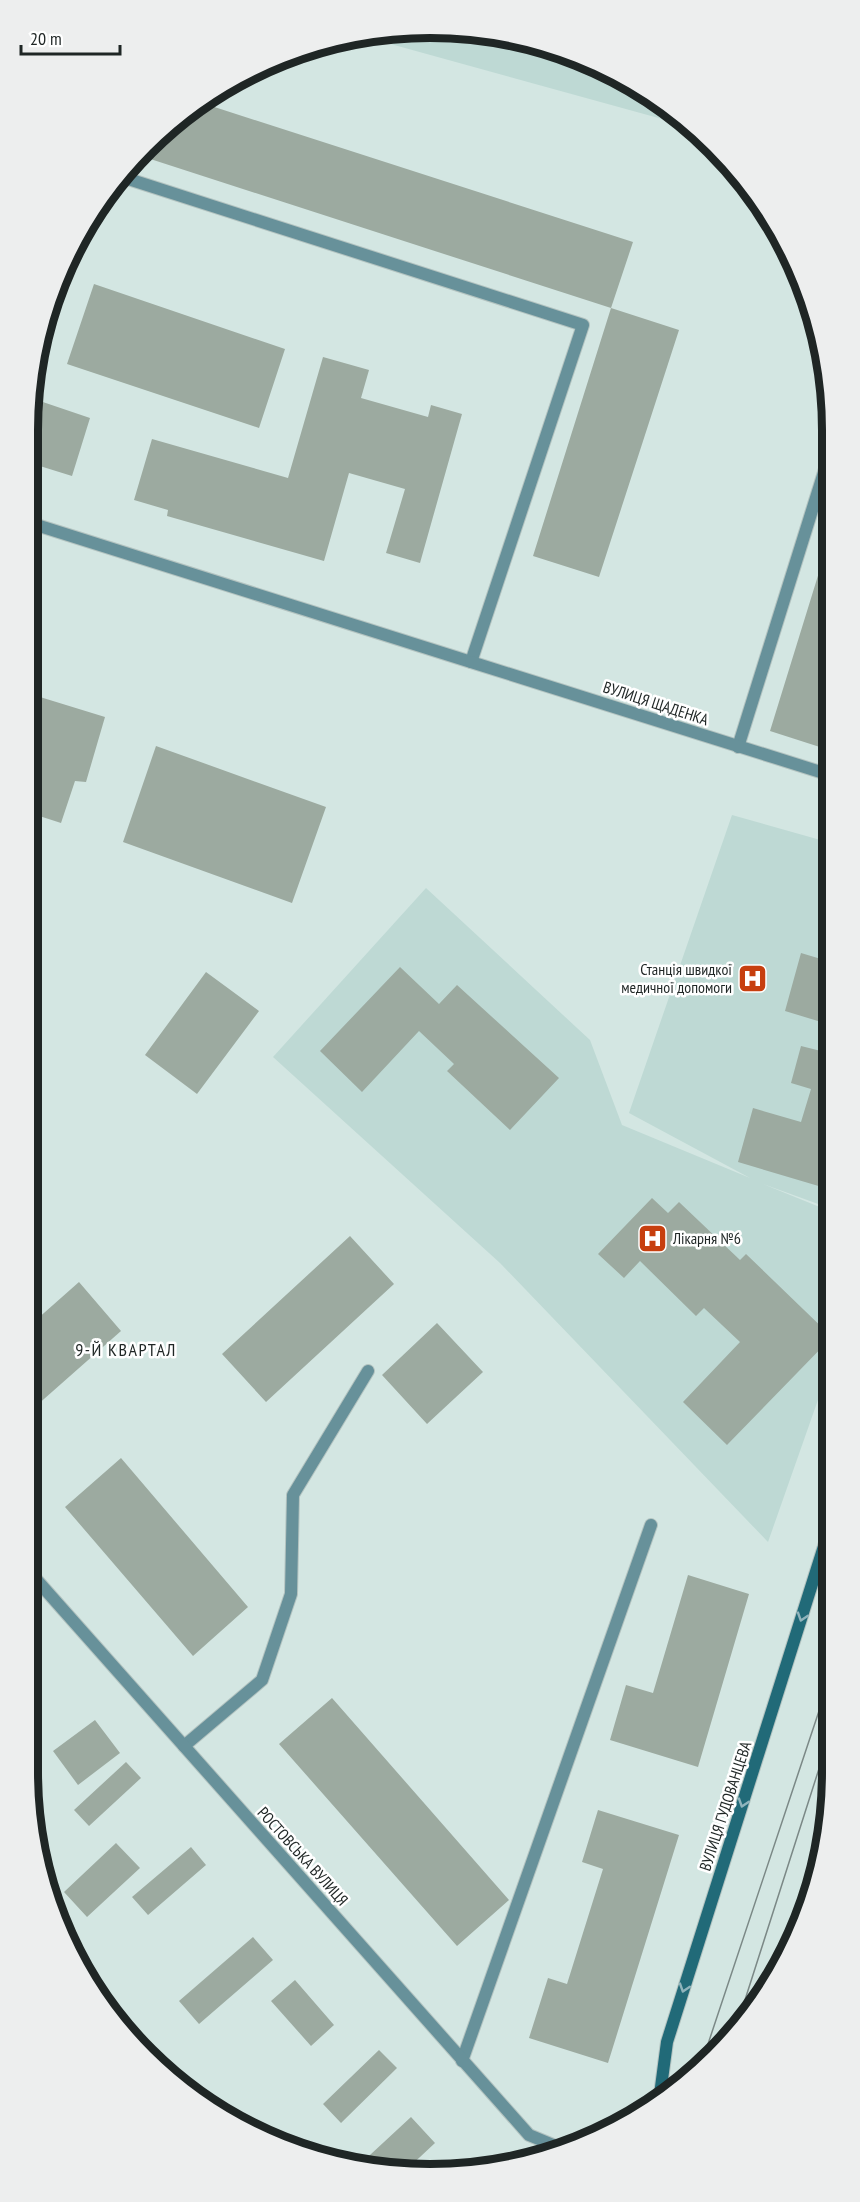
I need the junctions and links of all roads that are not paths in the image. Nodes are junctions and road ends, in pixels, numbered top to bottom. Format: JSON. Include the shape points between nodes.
{"nodes":[{"id":1,"x":129,"y":179,"type":"edge"},
{"id":2,"x":822,"y":479,"type":"edge"},
{"id":3,"x":38,"y":525,"type":"edge"},
{"id":4,"x":471,"y":662,"type":"junction"},
{"id":5,"x":738,"y":747,"type":"junction"},
{"id":6,"x":822,"y":772,"type":"edge"},
{"id":7,"x":368,"y":1371,"type":"dead end"},
{"id":8,"x":651,"y":1525,"type":"dead end"},
{"id":9,"x":822,"y":1553,"type":"edge"},
{"id":10,"x":38,"y":1581,"type":"edge"},
{"id":11,"x":184,"y":1746,"type":"junction"},
{"id":12,"x":462,"y":2061,"type":"junction"},
{"id":13,"x":661,"y":2089,"type":"edge"},
{"id":14,"x":553,"y":2145,"type":"edge"}],
"edges":[{"from":1,"to":4,"type":"street","via":[[583,325]]},
{"from":2,"to":5,"type":"street"},
{"from":3,"to":4,"type":"street","name":"ВУЛИЦЯ ЩАДЕНКА"},
{"from":4,"to":5,"type":"street","name":"ВУЛИЦЯ ЩАДЕНКА"},
{"from":5,"to":6,"type":"street","name":"ВУЛИЦЯ ЩАДЕНКА"},
{"from":7,"to":11,"type":"street","via":[[293,1495],[291,1594],[262,1680]]},
{"from":8,"to":12,"type":"street"},
{"from":9,"to":13,"type":"street","name":"ВУЛИЦЯ ГУДОВАНЦЕВА","one_way":true,"via":[[667,2042]]},
{"from":10,"to":11,"type":"street","name":"РОСТОВСЬКА ВУЛИЦЯ"},
{"from":11,"to":12,"type":"street","name":"РОСТОВСЬКА ВУЛИЦЯ"},
{"from":12,"to":14,"type":"street","name":"РОСТОВСЬКА ВУЛИЦЯ","via":[[528,2135]]}]}
